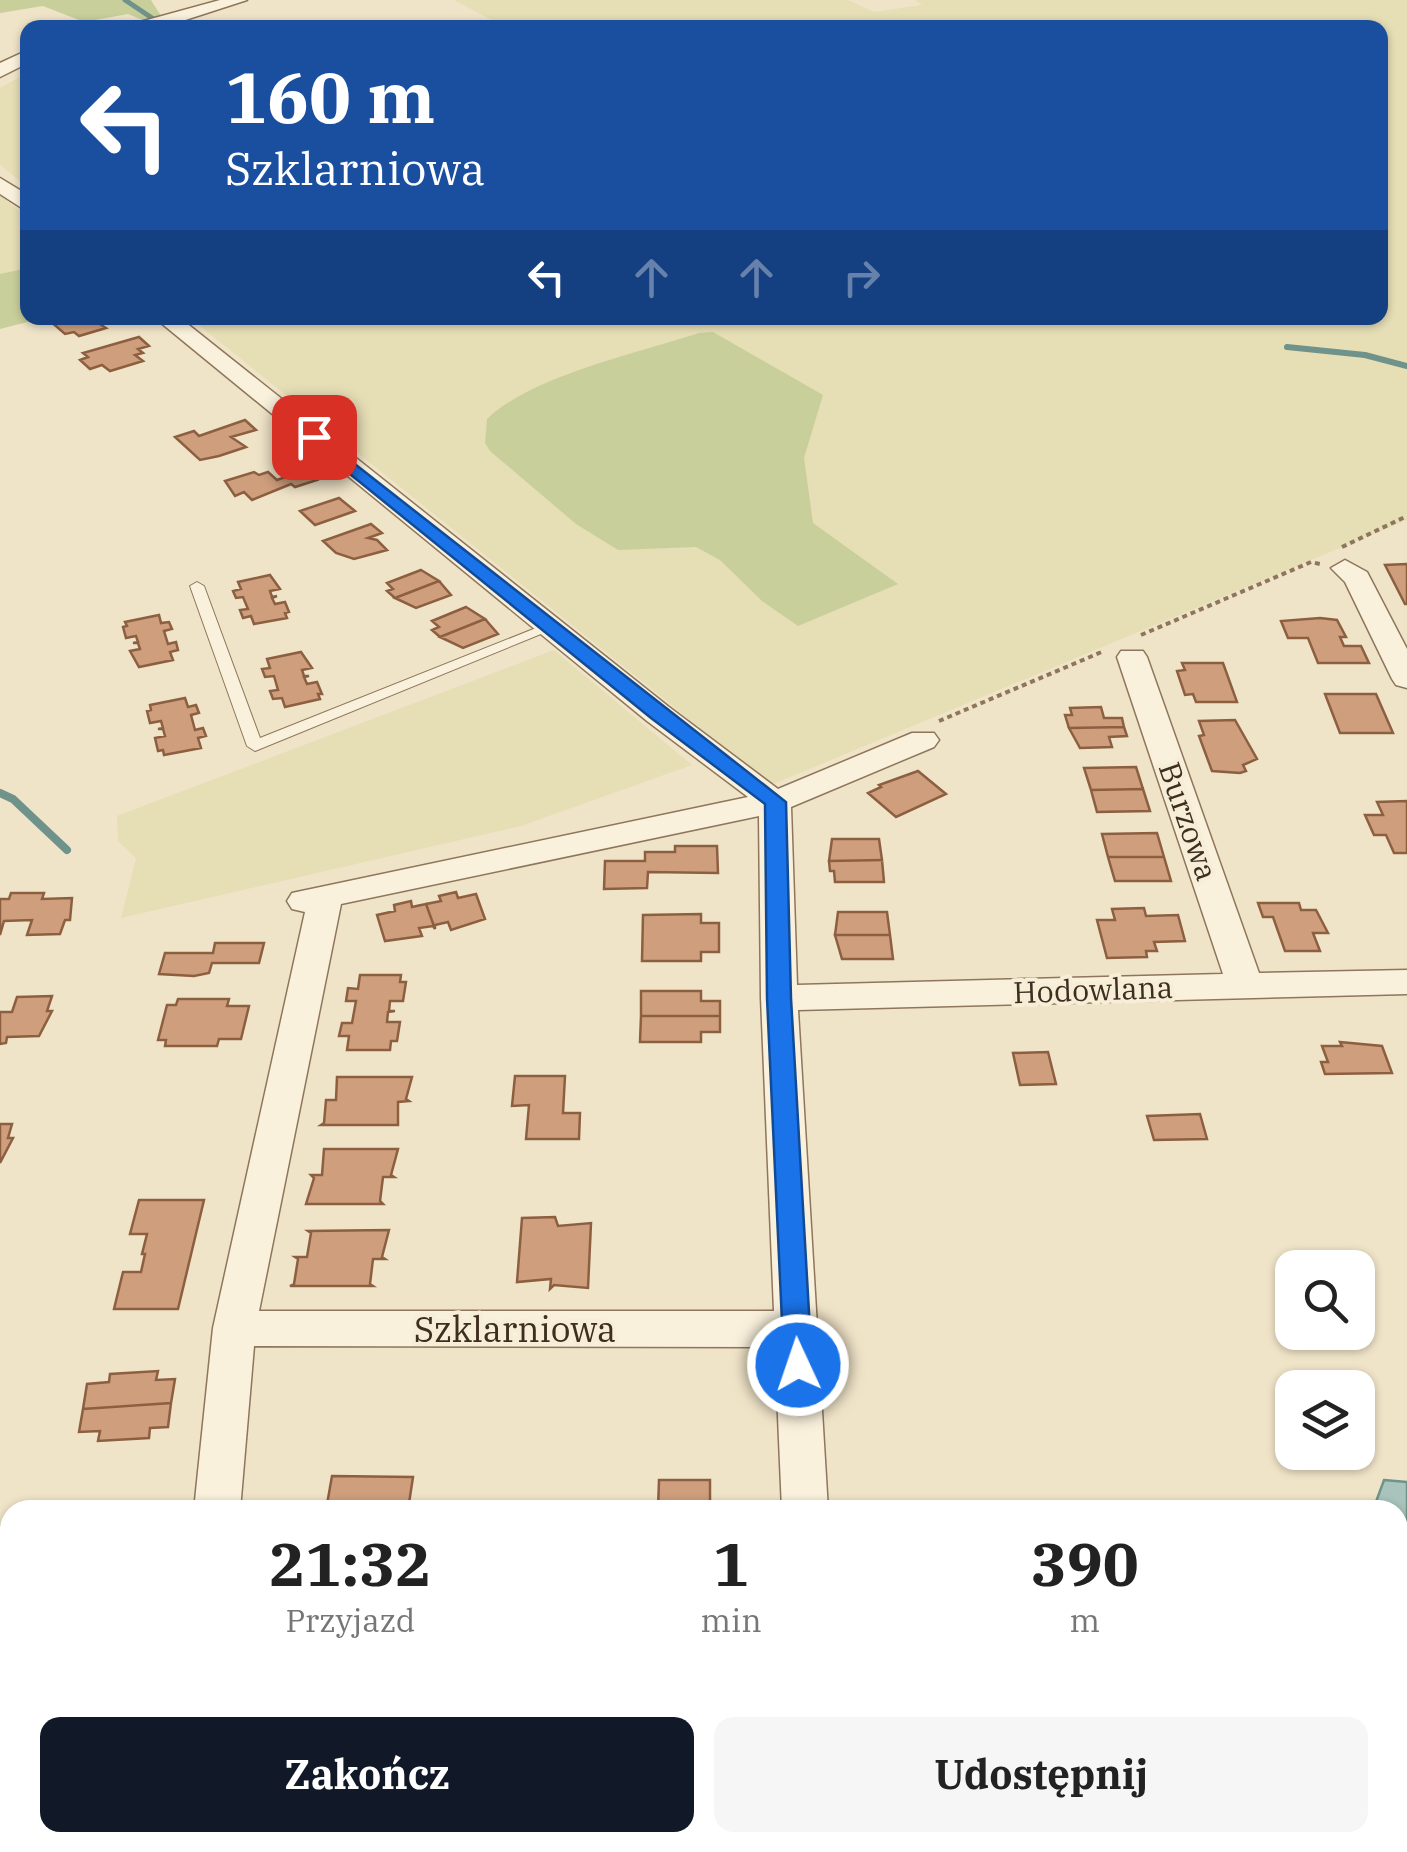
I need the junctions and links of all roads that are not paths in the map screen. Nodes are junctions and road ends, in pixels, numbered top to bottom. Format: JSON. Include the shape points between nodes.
{"nodes":[{"id":1,"x":239,"y":0,"type":"edge"},
{"id":2,"x":166,"y":20,"type":"edge"},
{"id":3,"x":0,"y":184,"type":"edge"},
{"id":4,"x":20,"y":200,"type":"edge"},
{"id":5,"x":175,"y":325,"type":"edge"},
{"id":6,"x":1345,"y":568,"type":"road end"},
{"id":7,"x":197,"y":586,"type":"dead end"},
{"id":8,"x":551,"y":628,"type":"junction"},
{"id":9,"x":1124,"y":648,"type":"road end"},
{"id":10,"x":1407,"y":679,"type":"edge"},
{"id":11,"x":926,"y":732,"type":"road end"},
{"id":12,"x":776,"y":802,"type":"junction"},
{"id":13,"x":1407,"y":982,"type":"edge"},
{"id":14,"x":1245,"y":985,"type":"junction"},
{"id":15,"x":779,"y":998,"type":"junction"},
{"id":16,"x":234,"y":1328,"type":"junction"},
{"id":17,"x":796,"y":1328,"type":"junction"},
{"id":18,"x":219,"y":1500,"type":"edge"},
{"id":19,"x":805,"y":1500,"type":"edge"}],
"edges":[{"from":1,"to":2,"type":"street"},
{"from":3,"to":4,"type":"street"},
{"from":5,"to":8,"type":"street"},
{"from":6,"to":10,"type":"street","via":[[1358,578]]},
{"from":7,"to":8,"type":"lane","via":[[254,746]]},
{"from":8,"to":12,"type":"street"},
{"from":9,"to":14,"type":"street","name":"Burzowa"},
{"from":11,"to":12,"type":"street"},
{"from":12,"to":15,"type":"street"},
{"from":12,"to":16,"type":"street","via":[[315,898]]},
{"from":13,"to":14,"type":"street","name":"Hodowlana"},
{"from":14,"to":15,"type":"street","name":"Hodowlana"},
{"from":15,"to":17,"type":"street"},
{"from":16,"to":17,"type":"street","name":"Szklarniowa"},
{"from":16,"to":18,"type":"street"},
{"from":17,"to":19,"type":"street"}]}
